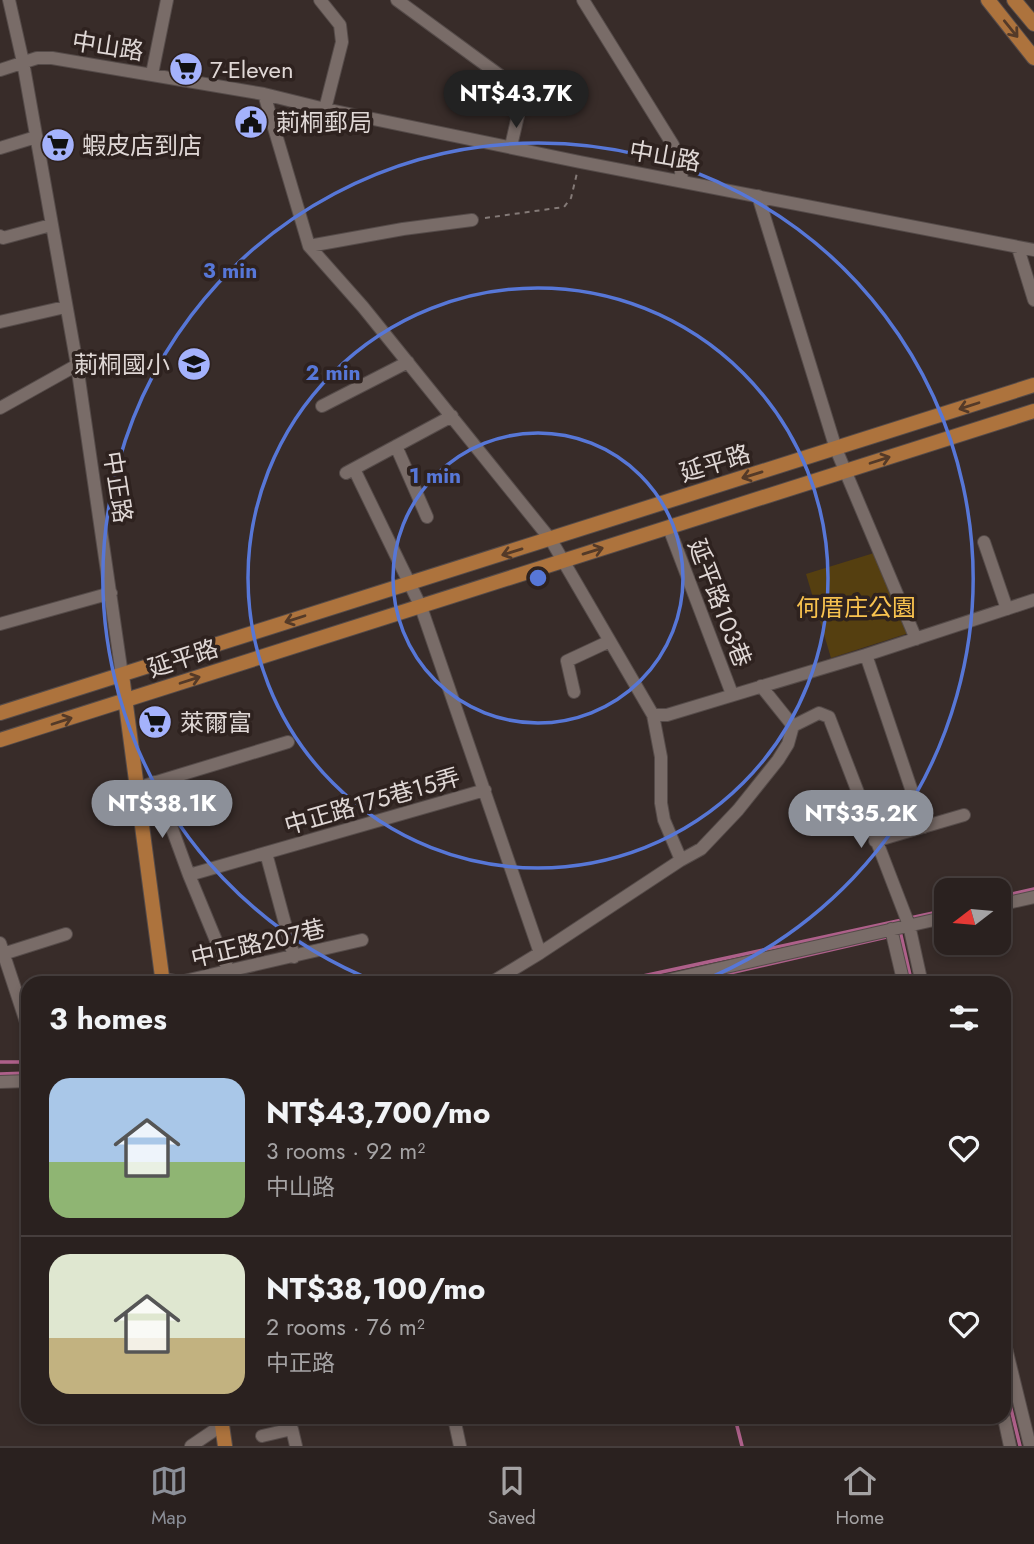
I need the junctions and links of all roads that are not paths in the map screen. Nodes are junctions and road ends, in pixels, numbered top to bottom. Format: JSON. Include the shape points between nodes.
{"nodes":[{"id":1,"x":9,"y":0,"type":"edge"},
{"id":2,"x":167,"y":0,"type":"edge"},
{"id":3,"x":320,"y":0,"type":"edge"},
{"id":4,"x":397,"y":0,"type":"edge"},
{"id":5,"x":583,"y":0,"type":"edge"},
{"id":6,"x":988,"y":0,"type":"edge"},
{"id":7,"x":1014,"y":0,"type":"edge"},
{"id":8,"x":1034,"y":24,"type":"edge"},
{"id":9,"x":1034,"y":58,"type":"edge"},
{"id":10,"x":23,"y":62,"type":"junction"},
{"id":11,"x":0,"y":70,"type":"edge"},
{"id":12,"x":152,"y":74,"type":"junction"},
{"id":13,"x":264,"y":94,"type":"junction"},
{"id":14,"x":325,"y":109,"type":"junction"},
{"id":15,"x":36,"y":137,"type":"junction"},
{"id":16,"x":511,"y":146,"type":"junction"},
{"id":17,"x":0,"y":148,"type":"edge"},
{"id":18,"x":682,"y":180,"type":"junction"},
{"id":19,"x":758,"y":196,"type":"junction"},
{"id":20,"x":472,"y":220,"type":"road end"},
{"id":21,"x":51,"y":225,"type":"junction"},
{"id":22,"x":0,"y":236,"type":"edge"},
{"id":23,"x":309,"y":246,"type":"junction"},
{"id":24,"x":1018,"y":248,"type":"junction"},
{"id":25,"x":1034,"y":250,"type":"edge"},
{"id":26,"x":1034,"y":300,"type":"edge"},
{"id":27,"x":65,"y":307,"type":"junction"},
{"id":28,"x":0,"y":322,"type":"edge"},
{"id":29,"x":408,"y":362,"type":"junction"},
{"id":30,"x":77,"y":365,"type":"junction"},
{"id":31,"x":1034,"y":385,"type":"edge"},
{"id":32,"x":323,"y":406,"type":"dead end"},
{"id":33,"x":0,"y":408,"type":"edge"},
{"id":34,"x":1034,"y":411,"type":"edge"},
{"id":35,"x":452,"y":416,"type":"junction"},
{"id":36,"x":396,"y":446,"type":"junction"},
{"id":37,"x":836,"y":449,"type":"junction"},
{"id":38,"x":846,"y":471,"type":"junction"},
{"id":39,"x":427,"y":517,"type":"dead end"},
{"id":40,"x":669,"y":528,"type":"junction"},
{"id":41,"x":551,"y":540,"type":"junction"},
{"id":42,"x":984,"y":542,"type":"dead end"},
{"id":43,"x":563,"y":560,"type":"junction"},
{"id":44,"x":408,"y":583,"type":"junction"},
{"id":45,"x":111,"y":593,"type":"junction"},
{"id":46,"x":1034,"y":600,"type":"edge"},
{"id":47,"x":421,"y":607,"type":"junction"},
{"id":48,"x":1007,"y":609,"type":"junction"},
{"id":49,"x":0,"y":624,"type":"edge"},
{"id":50,"x":916,"y":639,"type":"junction"},
{"id":51,"x":610,"y":641,"type":"junction"},
{"id":52,"x":866,"y":655,"type":"junction"},
{"id":53,"x":122,"y":674,"type":"junction"},
{"id":54,"x":761,"y":686,"type":"junction"},
{"id":55,"x":574,"y":692,"type":"dead end"},
{"id":56,"x":732,"y":694,"type":"junction"},
{"id":57,"x":125,"y":701,"type":"junction"},
{"id":58,"x":0,"y":713,"type":"edge"},
{"id":59,"x":653,"y":715,"type":"junction"},
{"id":60,"x":793,"y":726,"type":"junction"},
{"id":61,"x":0,"y":740,"type":"edge"},
{"id":62,"x":288,"y":742,"type":"dead end"},
{"id":63,"x":155,"y":782,"type":"junction"},
{"id":64,"x":137,"y":788,"type":"junction"},
{"id":65,"x":485,"y":790,"type":"junction"},
{"id":66,"x":964,"y":815,"type":"dead end"},
{"id":67,"x":924,"y":827,"type":"junction"},
{"id":68,"x":875,"y":842,"type":"junction"},
{"id":69,"x":266,"y":853,"type":"junction"},
{"id":70,"x":681,"y":860,"type":"junction"},
{"id":71,"x":189,"y":876,"type":"junction"},
{"id":72,"x":1034,"y":897,"type":"edge"},
{"id":73,"x":1012,"y":902,"type":"edge"},
{"id":74,"x":934,"y":920,"type":"edge"},
{"id":75,"x":909,"y":925,"type":"junction"},
{"id":76,"x":891,"y":929,"type":"junction"},
{"id":77,"x":66,"y":934,"type":"dead end"},
{"id":78,"x":362,"y":940,"type":"dead end"},
{"id":79,"x":2,"y":948,"type":"edge"},
{"id":80,"x":540,"y":953,"type":"junction"},
{"id":81,"x":294,"y":957,"type":"junction"},
{"id":82,"x":229,"y":970,"type":"junction"},
{"id":83,"x":162,"y":976,"type":"edge"},
{"id":84,"x":204,"y":976,"type":"edge"},
{"id":85,"x":231,"y":976,"type":"edge"},
{"id":86,"x":502,"y":976,"type":"edge"},
{"id":87,"x":686,"y":976,"type":"edge"},
{"id":88,"x":902,"y":976,"type":"edge"},
{"id":89,"x":920,"y":976,"type":"edge"},
{"id":90,"x":21,"y":993,"type":"edge"},
{"id":91,"x":21,"y":1081,"type":"edge"},
{"id":92,"x":0,"y":1082,"type":"edge"},
{"id":93,"x":1011,"y":1369,"type":"edge"},
{"id":94,"x":218,"y":1424,"type":"edge"},
{"id":95,"x":222,"y":1424,"type":"edge"},
{"id":96,"x":455,"y":1424,"type":"edge"},
{"id":97,"x":1005,"y":1424,"type":"edge"},
{"id":98,"x":262,"y":1436,"type":"dead end"},
{"id":99,"x":191,"y":1446,"type":"edge"},
{"id":100,"x":225,"y":1446,"type":"edge"},
{"id":101,"x":296,"y":1446,"type":"edge"},
{"id":102,"x":460,"y":1446,"type":"edge"},
{"id":103,"x":1010,"y":1446,"type":"edge"},
{"id":104,"x":1030,"y":1446,"type":"edge"}],
"edges":[{"from":1,"to":10,"type":"street","name":"中正路"},
{"from":2,"to":12,"type":"street"},
{"from":3,"to":14,"type":"street","via":[[340,25],[342,42]]},
{"from":4,"to":16,"type":"street","via":[[502,77],[520,107]]},
{"from":5,"to":18,"type":"street","via":[[673,145]]},
{"from":6,"to":9,"type":"main road","one_way":true},
{"from":7,"to":8,"type":"main road"},
{"from":10,"to":11,"type":"street","name":"中山路"},
{"from":10,"to":12,"type":"street","name":"中山路","via":[[52,58]]},
{"from":10,"to":15,"type":"street","name":"中正路"},
{"from":12,"to":13,"type":"street","name":"中山路"},
{"from":13,"to":14,"type":"street","name":"中山路"},
{"from":13,"to":23,"type":"street"},
{"from":14,"to":16,"type":"street","name":"中山路"},
{"from":15,"to":17,"type":"street"},
{"from":15,"to":21,"type":"street","name":"中正路"},
{"from":16,"to":18,"type":"street","name":"中山路"},
{"from":18,"to":19,"type":"street","name":"中山路"},
{"from":19,"to":24,"type":"street","name":"中山路"},
{"from":19,"to":37,"type":"street"},
{"from":20,"to":23,"type":"street"},
{"from":21,"to":22,"type":"street"},
{"from":21,"to":27,"type":"street","name":"中正路"},
{"from":23,"to":29,"type":"street"},
{"from":24,"to":25,"type":"street","name":"中山路"},
{"from":24,"to":26,"type":"street"},
{"from":27,"to":28,"type":"street"},
{"from":27,"to":30,"type":"street","name":"中正路"},
{"from":29,"to":32,"type":"street"},
{"from":29,"to":35,"type":"street"},
{"from":30,"to":33,"type":"street"},
{"from":30,"to":45,"type":"street","name":"中正路"},
{"from":31,"to":37,"type":"main road","name":"延平路","one_way":true},
{"from":38,"to":34,"type":"main road","name":"延平路","one_way":true},
{"from":35,"to":36,"type":"street"},
{"from":35,"to":41,"type":"street"},
{"from":36,"to":39,"type":"street"},
{"from":36,"to":44,"type":"street","via":[[350,471]]},
{"from":37,"to":38,"type":"street"},
{"from":37,"to":41,"type":"main road","name":"延平路","one_way":true},
{"from":38,"to":40,"type":"main road","name":"延平路"},
{"from":38,"to":50,"type":"street"},
{"from":43,"to":40,"type":"main road","name":"延平路","one_way":true},
{"from":40,"to":56,"type":"street","name":"延平路103巷"},
{"from":41,"to":43,"type":"street"},
{"from":41,"to":44,"type":"main road","name":"延平路","one_way":true},
{"from":42,"to":48,"type":"street"},
{"from":43,"to":47,"type":"main road","name":"延平路"},
{"from":43,"to":51,"type":"street"},
{"from":44,"to":47,"type":"street"},
{"from":44,"to":53,"type":"main road","name":"延平路","one_way":true},
{"from":45,"to":49,"type":"street"},
{"from":45,"to":53,"type":"street","name":"中正路"},
{"from":46,"to":48,"type":"street"},
{"from":57,"to":47,"type":"main road","name":"延平路","one_way":true},
{"from":47,"to":65,"type":"street"},
{"from":48,"to":50,"type":"street"},
{"from":50,"to":52,"type":"street"},
{"from":51,"to":55,"type":"street","via":[[567,661]]},
{"from":51,"to":59,"type":"street"},
{"from":52,"to":54,"type":"street"},
{"from":52,"to":67,"type":"street"},
{"from":53,"to":57,"type":"main road","name":"中正路"},
{"from":53,"to":58,"type":"main road","name":"延平路"},
{"from":54,"to":56,"type":"street"},
{"from":54,"to":60,"type":"street"},
{"from":56,"to":59,"type":"street","via":[[667,715]]},
{"from":61,"to":57,"type":"main road","name":"延平路","one_way":true},
{"from":57,"to":64,"type":"main road","name":"中正路"},
{"from":59,"to":70,"type":"street","via":[[661,757],[664,820]]},
{"from":60,"to":68,"type":"street","via":[[819,713],[829,717]]},
{"from":60,"to":70,"type":"street","via":[[778,760],[738,810],[701,849]]},
{"from":62,"to":63,"type":"street"},
{"from":63,"to":64,"type":"street"},
{"from":63,"to":71,"type":"street"},
{"from":64,"to":83,"type":"main road","name":"中正路"},
{"from":65,"to":69,"type":"street","name":"中正路175巷15弄"},
{"from":65,"to":80,"type":"street"},
{"from":66,"to":67,"type":"street"},
{"from":67,"to":68,"type":"street"},
{"from":68,"to":75,"type":"street"},
{"from":69,"to":71,"type":"street","name":"中正路175巷15弄"},
{"from":69,"to":81,"type":"street"},
{"from":70,"to":80,"type":"street"},
{"from":71,"to":82,"type":"street"},
{"from":72,"to":73,"type":"street"},
{"from":74,"to":75,"type":"street"},
{"from":75,"to":76,"type":"street"},
{"from":75,"to":89,"type":"street"},
{"from":76,"to":87,"type":"street"},
{"from":76,"to":88,"type":"street"},
{"from":77,"to":79,"type":"street"},
{"from":78,"to":81,"type":"street","name":"中正路207巷"},
{"from":79,"to":90,"type":"street"},
{"from":80,"to":86,"type":"street"},
{"from":81,"to":82,"type":"street","name":"中正路207巷"},
{"from":82,"to":84,"type":"street","name":"中正路207巷"},
{"from":82,"to":85,"type":"street"},
{"from":91,"to":92,"type":"street"},
{"from":93,"to":104,"type":"street"},
{"from":94,"to":99,"type":"street"},
{"from":95,"to":100,"type":"main road"},
{"from":96,"to":102,"type":"street"},
{"from":97,"to":103,"type":"street"},
{"from":98,"to":101,"type":"street","via":[[292,1429]]}]}
